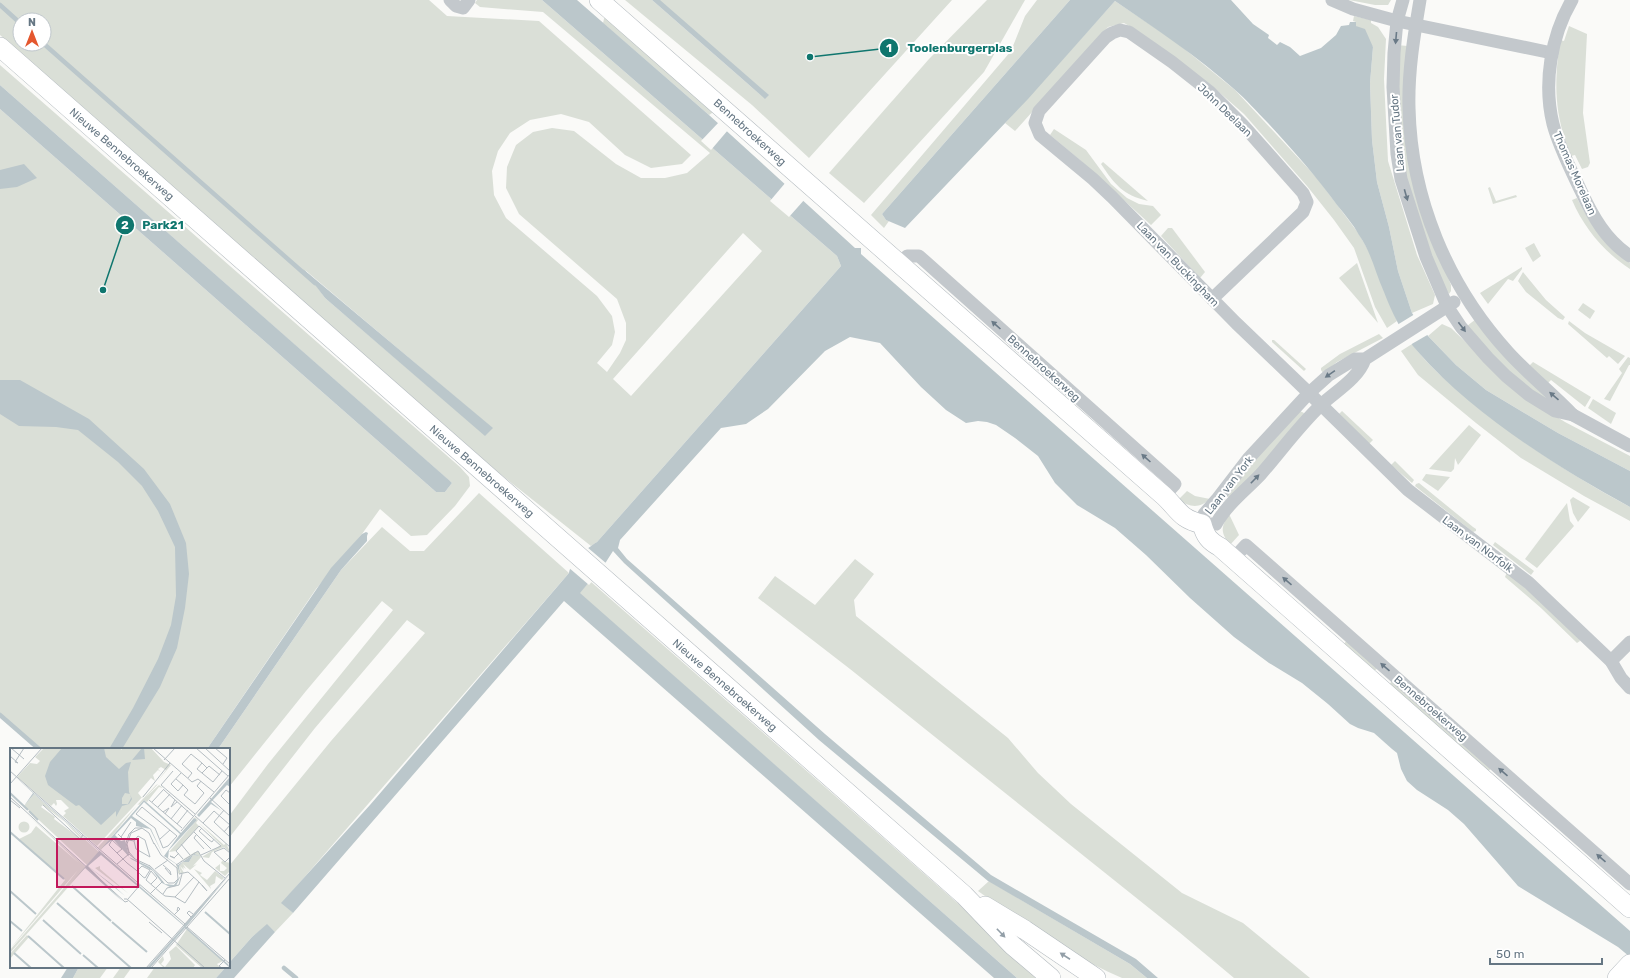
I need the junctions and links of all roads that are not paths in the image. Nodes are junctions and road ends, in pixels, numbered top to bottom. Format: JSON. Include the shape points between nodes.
{"nodes":[{"id":1,"x":450,"y":0,"type":"edge"},
{"id":2,"x":599,"y":0,"type":"edge"},
{"id":3,"x":1332,"y":0,"type":"edge"},
{"id":4,"x":1403,"y":0,"type":"edge"},
{"id":5,"x":1420,"y":0,"type":"edge"},
{"id":6,"x":1572,"y":0,"type":"edge"},
{"id":7,"x":466,"y":4,"type":"edge"},
{"id":8,"x":1397,"y":21,"type":"junction"},
{"id":9,"x":1416,"y":25,"type":"junction"},
{"id":10,"x":0,"y":47,"type":"edge"},
{"id":11,"x":1552,"y":53,"type":"junction"},
{"id":12,"x":1035,"y":123,"type":"joint"},
{"id":13,"x":1630,"y":256,"type":"edge"},
{"id":14,"x":1464,"y":295,"type":"junction"},
{"id":15,"x":1212,"y":299,"type":"junction"},
{"id":16,"x":1447,"y":306,"type":"junction"},
{"id":17,"x":1365,"y":359,"type":"junction"},
{"id":18,"x":1309,"y":393,"type":"junction"},
{"id":19,"x":1322,"y":405,"type":"junction"},
{"id":20,"x":1573,"y":414,"type":"junction"},
{"id":21,"x":1630,"y":446,"type":"edge"},
{"id":22,"x":1208,"y":520,"type":"junction"},
{"id":23,"x":1226,"y":553,"type":"junction"},
{"id":24,"x":1630,"y":642,"type":"edge"},
{"id":25,"x":1611,"y":661,"type":"junction"},
{"id":26,"x":1630,"y":688,"type":"edge"},
{"id":27,"x":1630,"y":884,"type":"edge"},
{"id":28,"x":964,"y":895,"type":"junction"},
{"id":29,"x":1630,"y":908,"type":"edge"},
{"id":30,"x":1050,"y":978,"type":"edge"},
{"id":31,"x":1096,"y":978,"type":"edge"}],
"edges":[{"from":1,"to":7,"type":"street","via":[[456,6]]},
{"from":2,"to":22,"type":"main road","name":"Bennebroekerweg","via":[[1170,502]]},
{"from":3,"to":8,"type":"street","via":[[1353,9]]},
{"from":4,"to":8,"type":"street","name":"Laan van Tudor"},
{"from":5,"to":9,"type":"street","name":"Laan van Tudor"},
{"from":6,"to":11,"type":"street","name":"Thomas Morelaan","via":[[1558,30]]},
{"from":8,"to":9,"type":"street"},
{"from":8,"to":16,"type":"street","name":"Laan van Tudor","one_way":true,"via":[[1394,87],[1397,154],[1401,179],[1426,257]]},
{"from":9,"to":11,"type":"street"},
{"from":9,"to":14,"type":"street","name":"Laan van Tudor","via":[[1411,51],[1409,108],[1414,162],[1423,202],[1437,242]]},
{"from":10,"to":28,"type":"main road","name":"Nieuwe Bennebroekerweg"},
{"from":11,"to":13,"type":"street","name":"Thomas Morelaan","via":[[1550,103],[1554,124],[1567,161],[1593,217],[1611,240]]},
{"from":12,"to":15,"type":"street","name":"Laan van Buckingham","via":[[1040,135],[1093,179]]},
{"from":12,"to":15,"type":"street","name":"John Deelaan","via":[[1039,111],[1106,37],[1120,30],[1129,32],[1210,92],[1303,193],[1307,202],[1304,212]]},
{"from":14,"to":16,"type":"street"},
{"from":20,"to":14,"type":"street","name":"Laan van Tudor","one_way":true,"via":[[1507,352]]},
{"from":15,"to":18,"type":"street","name":"Laan van Buckingham"},
{"from":16,"to":17,"type":"street","name":"Laan van York"},
{"from":16,"to":20,"type":"street","name":"Laan van Tudor","one_way":true,"via":[[1461,327],[1506,376],[1529,395],[1555,411]]},
{"from":17,"to":18,"type":"street","name":"Laan van York","one_way":true,"via":[[1355,359],[1329,375]]},
{"from":17,"to":19,"type":"street","name":"Laan van York","via":[[1363,366]]},
{"from":18,"to":19,"type":"street","name":"Laan van Buckingham"},
{"from":18,"to":22,"type":"street","name":"Laan van York","via":[[1248,459],[1218,498]]},
{"from":22,"to":19,"type":"street","name":"Laan van York","one_way":true,"via":[[1222,514]]},
{"from":19,"to":25,"type":"street","name":"Laan van Norfolk","via":[[1408,490],[1529,583]]},
{"from":20,"to":21,"type":"street","name":"Laan van Tudor"},
{"from":22,"to":23,"type":"main road"},
{"from":27,"to":23,"type":"street","name":"Bennebroekerweg","one_way":true,"via":[[1246,545]]},
{"from":23,"to":29,"type":"main road","name":"Bennebroekerweg"},
{"from":24,"to":25,"type":"street"},
{"from":25,"to":26,"type":"street","name":"Laan van Norfolk"},
{"from":28,"to":30,"type":"main road","name":"Nieuwe Bennebroekerweg","one_way":true,"via":[[1012,945]]},
{"from":31,"to":28,"type":"main road","name":"Nieuwe Bennebroekerweg","one_way":true,"via":[[1025,930]]}]}
